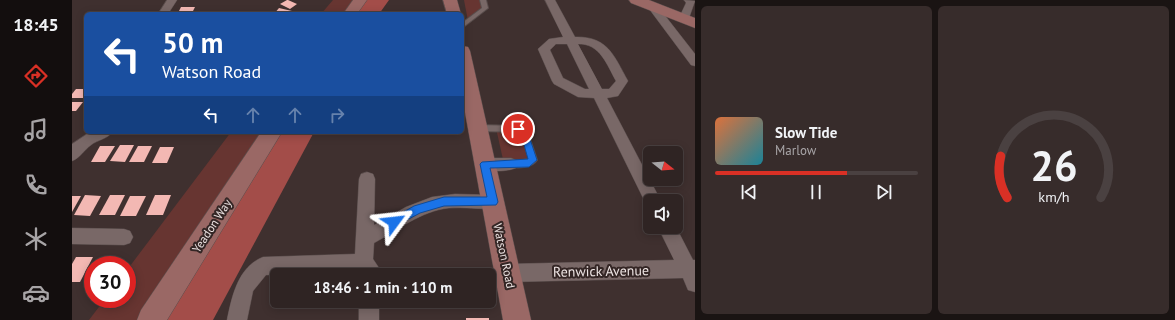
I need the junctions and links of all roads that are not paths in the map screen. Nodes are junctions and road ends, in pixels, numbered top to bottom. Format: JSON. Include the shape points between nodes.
{"nodes":[{"id":1,"x":172,"y":0,"type":"edge"},
{"id":2,"x":360,"y":0,"type":"edge"},
{"id":3,"x":450,"y":0,"type":"edge"},
{"id":4,"x":483,"y":0,"type":"edge"},
{"id":5,"x":550,"y":0,"type":"edge"},
{"id":6,"x":636,"y":0,"type":"edge"},
{"id":7,"x":689,"y":0,"type":"edge"},
{"id":8,"x":652,"y":6,"type":"junction"},
{"id":9,"x":164,"y":12,"type":"edge"},
{"id":10,"x":351,"y":12,"type":"edge"},
{"id":11,"x":453,"y":12,"type":"edge"},
{"id":12,"x":689,"y":20,"type":"edge"},
{"id":13,"x":464,"y":24,"type":"edge"},
{"id":14,"x":571,"y":41,"type":"junction"},
{"id":15,"x":695,"y":62,"type":"edge"},
{"id":16,"x":464,"y":65,"type":"edge"},
{"id":17,"x":599,"y":93,"type":"junction"},
{"id":18,"x":486,"y":128,"type":"junction"},
{"id":19,"x":98,"y":134,"type":"edge"},
{"id":20,"x":271,"y":134,"type":"edge"},
{"id":21,"x":72,"y":155,"type":"edge"},
{"id":22,"x":485,"y":164,"type":"junction"},
{"id":23,"x":511,"y":164,"type":"joint"},
{"id":24,"x":367,"y":179,"type":"dead end"},
{"id":25,"x":650,"y":194,"type":"edge"},
{"id":26,"x":493,"y":202,"type":"junction"},
{"id":27,"x":671,"y":234,"type":"edge"},
{"id":28,"x":72,"y":236,"type":"edge"},
{"id":29,"x":124,"y":237,"type":"dead end"},
{"id":30,"x":365,"y":239,"type":"junction"},
{"id":31,"x":332,"y":268,"type":"edge"},
{"id":32,"x":367,"y":268,"type":"edge"},
{"id":33,"x":508,"y":273,"type":"junction"},
{"id":34,"x":693,"y":273,"type":"edge"},
{"id":35,"x":369,"y":308,"type":"edge"},
{"id":36,"x":151,"y":320,"type":"edge"},
{"id":37,"x":237,"y":320,"type":"edge"},
{"id":38,"x":369,"y":320,"type":"edge"},
{"id":39,"x":517,"y":320,"type":"edge"}],
"edges":[{"from":1,"to":9,"type":"street"},
{"from":2,"to":10,"type":"street"},
{"from":3,"to":11,"type":"street"},
{"from":4,"to":13,"type":"lane","via":[[485,8]]},
{"from":5,"to":14,"type":"street"},
{"from":6,"to":8,"type":"street"},
{"from":7,"to":12,"type":"street"},
{"from":8,"to":12,"type":"street"},
{"from":8,"to":15,"type":"street"},
{"from":14,"to":17,"type":"street"},
{"from":14,"to":17,"type":"street","via":[[585,40],[604,49],[622,81],[613,93]]},
{"from":14,"to":17,"type":"street","via":[[553,41],[544,49],[558,81],[583,94]]},
{"from":16,"to":18,"type":"street","name":"Watson Road"},
{"from":17,"to":25,"type":"street"},
{"from":18,"to":22,"type":"street","name":"Watson Road"},
{"from":18,"to":23,"type":"lane","via":[[518,129],[524,132],[533,160],[529,163]]},
{"from":19,"to":21,"type":"street","via":[[80,144]]},
{"from":20,"to":36,"type":"street","name":"Yeadon Way"},
{"from":22,"to":23,"type":"street"},
{"from":22,"to":26,"type":"street","name":"Watson Road"},
{"from":24,"to":30,"type":"street"},
{"from":26,"to":30,"type":"street","via":[[433,204],[417,209]]},
{"from":26,"to":33,"type":"street","name":"Watson Road"},
{"from":27,"to":34,"type":"street"},
{"from":28,"to":29,"type":"street"},
{"from":30,"to":32,"type":"street"},
{"from":31,"to":37,"type":"street","via":[[263,266],[253,273],[246,284]]},
{"from":33,"to":34,"type":"street","name":"Renwick Avenue"},
{"from":33,"to":39,"type":"street","name":"Watson Road"},
{"from":35,"to":38,"type":"street"}]}
